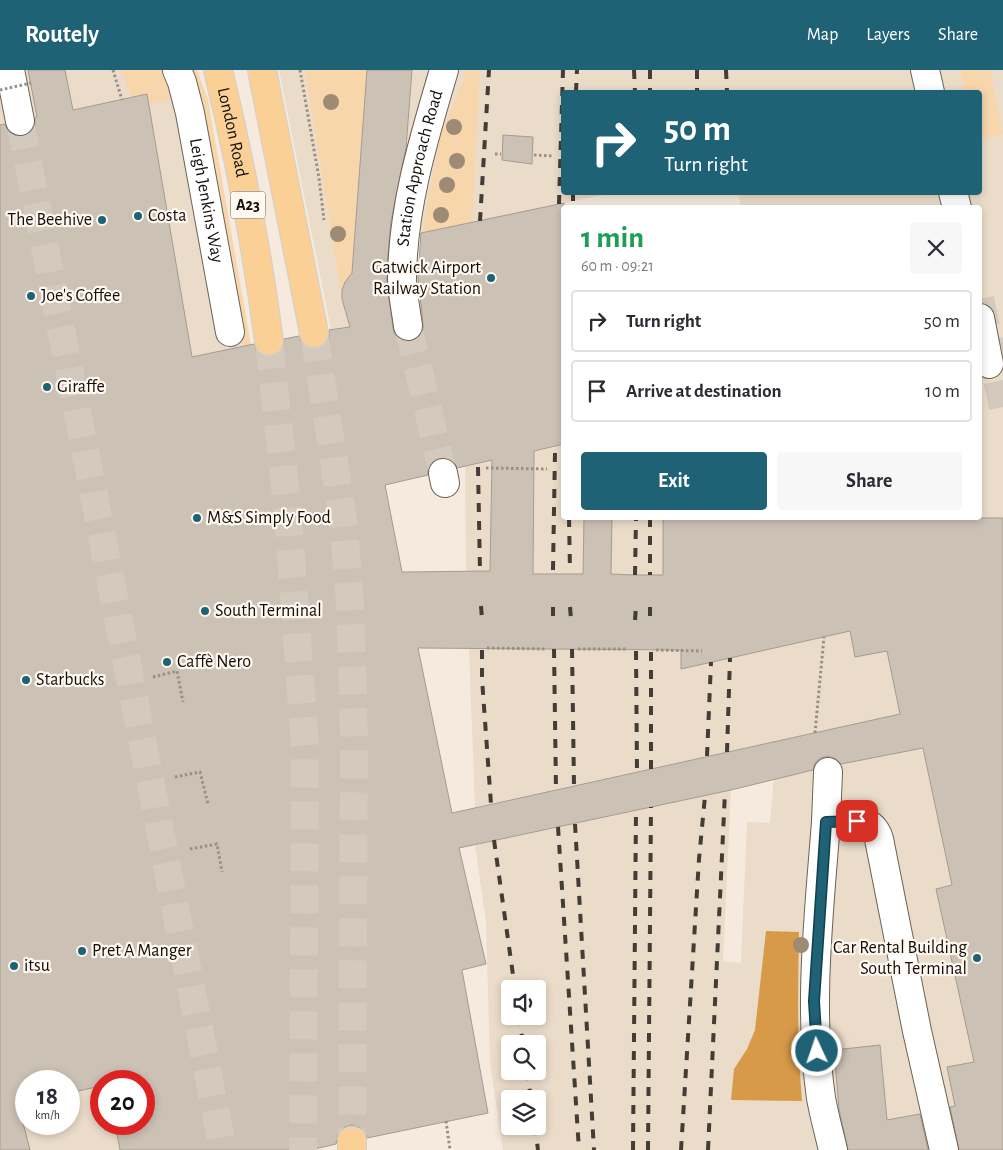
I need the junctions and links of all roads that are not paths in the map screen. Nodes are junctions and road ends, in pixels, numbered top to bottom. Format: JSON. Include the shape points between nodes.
{"nodes":[{"id":1,"x":177,"y":70,"type":"edge"},
{"id":2,"x":218,"y":70,"type":"edge"},
{"id":3,"x":262,"y":70,"type":"edge"},
{"id":4,"x":444,"y":70,"type":"edge"},
{"id":5,"x":925,"y":70,"type":"edge"},
{"id":6,"x":20,"y":77,"type":"edge"},
{"id":7,"x":930,"y":90,"type":"edge"},
{"id":8,"x":20,"y":120,"type":"tunnel mouth"},
{"id":9,"x":408,"y":326,"type":"tunnel mouth"},
{"id":10,"x":982,"y":327,"type":"edge"},
{"id":11,"x":230,"y":332,"type":"dead end"},
{"id":12,"x":314,"y":333,"type":"tunnel mouth"},
{"id":13,"x":270,"y":341,"type":"tunnel mouth"},
{"id":14,"x":990,"y":364,"type":"dead end"},
{"id":15,"x":828,"y":772,"type":"dead end"},
{"id":16,"x":826,"y":822,"type":"junction"},
{"id":17,"x":833,"y":1150,"type":"edge"},
{"id":18,"x":944,"y":1150,"type":"edge"}],
"edges":[{"from":1,"to":11,"type":"street","name":"Leigh Jenkins Way","via":[[190,113]]},
{"from":2,"to":13,"type":"main road","name":"London Road","number":"A23","via":[[246,192]]},
{"from":3,"to":12,"type":"main road","number":"A23"},
{"from":4,"to":9,"type":"street","name":"Station Approach Road","via":[[416,165],[411,195],[402,279]]},
{"from":5,"to":7,"type":"street"},
{"from":6,"to":8,"type":"street"},
{"from":10,"to":14,"type":"street"},
{"from":15,"to":16,"type":"street"},
{"from":16,"to":17,"type":"street","via":[[814,1001],[821,1099]]},
{"from":16,"to":18,"type":"street","via":[[866,822],[877,834]]}]}
